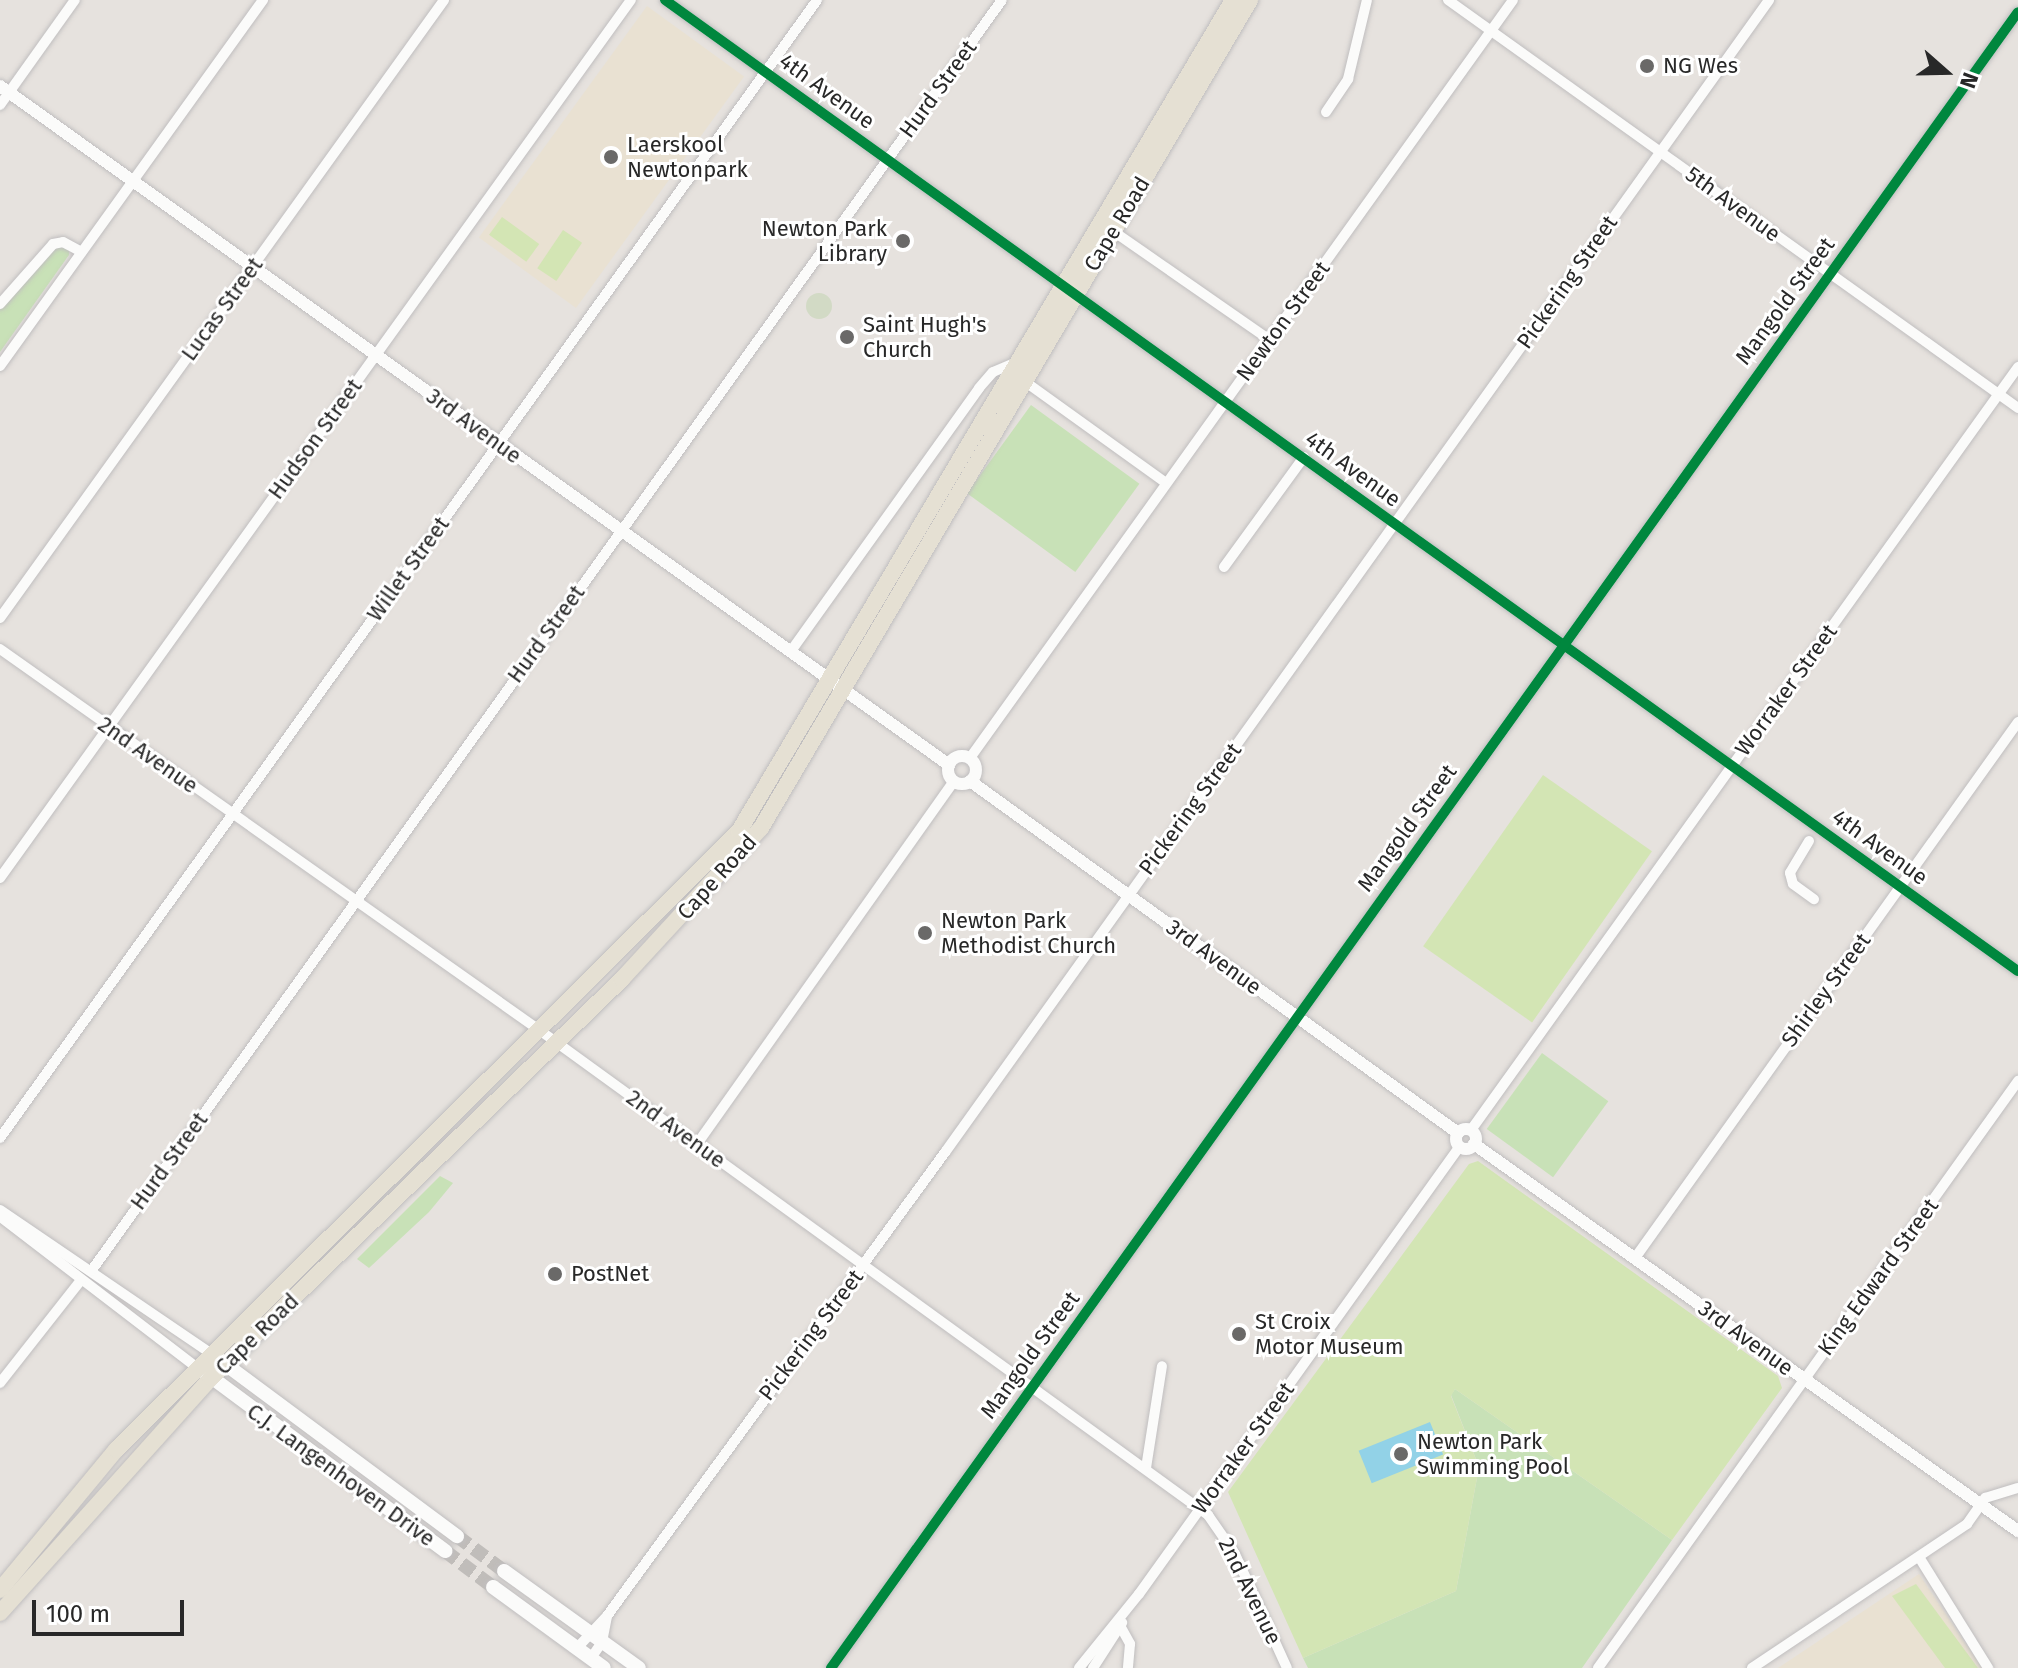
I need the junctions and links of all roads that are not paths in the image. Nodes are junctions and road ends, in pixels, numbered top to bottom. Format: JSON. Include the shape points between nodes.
{"nodes":[{"id":1,"x":75,"y":0,"type":"edge"},
{"id":2,"x":263,"y":0,"type":"edge"},
{"id":3,"x":444,"y":0,"type":"edge"},
{"id":4,"x":631,"y":0,"type":"edge"},
{"id":5,"x":665,"y":0,"type":"edge"},
{"id":6,"x":817,"y":0,"type":"edge"},
{"id":7,"x":1002,"y":0,"type":"edge"},
{"id":8,"x":1233,"y":0,"type":"edge"},
{"id":9,"x":1250,"y":0,"type":"edge"},
{"id":10,"x":1367,"y":0,"type":"edge"},
{"id":11,"x":1448,"y":0,"type":"edge"},
{"id":12,"x":1513,"y":0,"type":"edge"},
{"id":13,"x":1769,"y":0,"type":"edge"},
{"id":14,"x":2018,"y":12,"type":"edge"},
{"id":15,"x":1491,"y":31,"type":"junction"},
{"id":16,"x":765,"y":72,"type":"junction"},
{"id":17,"x":4,"y":89,"type":"edge"},
{"id":18,"x":0,"y":105,"type":"edge"},
{"id":19,"x":1326,"y":112,"type":"dead end"},
{"id":20,"x":1659,"y":152,"type":"junction"},
{"id":21,"x":887,"y":160,"type":"junction"},
{"id":22,"x":131,"y":181,"type":"junction"},
{"id":23,"x":1113,"y":231,"type":"junction"},
{"id":24,"x":82,"y":252,"type":"junction"},
{"id":25,"x":252,"y":267,"type":"junction"},
{"id":26,"x":1829,"y":274,"type":"junction"},
{"id":27,"x":1070,"y":292,"type":"junction"},
{"id":28,"x":0,"y":304,"type":"edge"},
{"id":29,"x":1270,"y":340,"type":"junction"},
{"id":30,"x":376,"y":355,"type":"junction"},
{"id":31,"x":1021,"y":359,"type":"junction"},
{"id":32,"x":0,"y":366,"type":"edge"},
{"id":33,"x":2018,"y":367,"type":"edge"},
{"id":34,"x":1027,"y":383,"type":"junction"},
{"id":35,"x":1999,"y":394,"type":"junction"},
{"id":36,"x":1225,"y":402,"type":"junction"},
{"id":37,"x":2018,"y":408,"type":"edge"},
{"id":38,"x":497,"y":444,"type":"junction"},
{"id":39,"x":1304,"y":457,"type":"junction"},
{"id":40,"x":1165,"y":482,"type":"junction"},
{"id":41,"x":1394,"y":524,"type":"junction"},
{"id":42,"x":620,"y":531,"type":"junction"},
{"id":43,"x":1224,"y":567,"type":"dead end"},
{"id":44,"x":0,"y":618,"type":"edge"},
{"id":45,"x":1563,"y":644,"type":"junction"},
{"id":46,"x":0,"y":649,"type":"edge"},
{"id":47,"x":791,"y":651,"type":"junction"},
{"id":48,"x":837,"y":684,"type":"junction"},
{"id":49,"x":2018,"y":722,"type":"edge"},
{"id":50,"x":108,"y":727,"type":"junction"},
{"id":51,"x":970,"y":758,"type":"junction"},
{"id":52,"x":949,"y":765,"type":"junction"},
{"id":53,"x":1732,"y":765,"type":"junction"},
{"id":54,"x":954,"y":781,"type":"junction"},
{"id":55,"x":970,"y":781,"type":"junction"},
{"id":56,"x":232,"y":815,"type":"junction"},
{"id":57,"x":1809,"y":841,"type":"dead end"},
{"id":58,"x":0,"y":878,"type":"edge"},
{"id":59,"x":1901,"y":886,"type":"junction"},
{"id":60,"x":1128,"y":896,"type":"junction"},
{"id":61,"x":1814,"y":899,"type":"dead end"},
{"id":62,"x":354,"y":903,"type":"junction"},
{"id":63,"x":2018,"y":971,"type":"edge"},
{"id":64,"x":1297,"y":1017,"type":"junction"},
{"id":65,"x":539,"y":1032,"type":"junction"},
{"id":66,"x":556,"y":1042,"type":"junction"},
{"id":67,"x":2018,"y":1081,"type":"edge"},
{"id":68,"x":1471,"y":1130,"type":"junction"},
{"id":69,"x":0,"y":1138,"type":"edge"},
{"id":70,"x":1459,"y":1140,"type":"junction"},
{"id":71,"x":697,"y":1144,"type":"junction"},
{"id":72,"x":1474,"y":1144,"type":"junction"},
{"id":73,"x":0,"y":1210,"type":"edge"},
{"id":74,"x":0,"y":1217,"type":"edge"},
{"id":75,"x":1635,"y":1258,"type":"junction"},
{"id":76,"x":862,"y":1266,"type":"junction"},
{"id":77,"x":92,"y":1270,"type":"junction"},
{"id":78,"x":81,"y":1280,"type":"junction"},
{"id":79,"x":220,"y":1359,"type":"junction"},
{"id":80,"x":1162,"y":1366,"type":"dead end"},
{"id":81,"x":205,"y":1374,"type":"junction"},
{"id":82,"x":1805,"y":1380,"type":"junction"},
{"id":83,"x":0,"y":1383,"type":"edge"},
{"id":84,"x":1031,"y":1387,"type":"junction"},
{"id":85,"x":1146,"y":1468,"type":"junction"},
{"id":86,"x":2018,"y":1488,"type":"edge"},
{"id":87,"x":1979,"y":1505,"type":"junction"},
{"id":88,"x":1199,"y":1509,"type":"junction"},
{"id":89,"x":2018,"y":1531,"type":"edge"},
{"id":90,"x":457,"y":1536,"type":"tunnel mouth"},
{"id":91,"x":445,"y":1551,"type":"tunnel mouth"},
{"id":92,"x":1919,"y":1557,"type":"junction"},
{"id":93,"x":504,"y":1571,"type":"tunnel mouth"},
{"id":94,"x":493,"y":1587,"type":"tunnel mouth"},
{"id":95,"x":0,"y":1590,"type":"edge"},
{"id":96,"x":0,"y":1613,"type":"edge"},
{"id":97,"x":607,"y":1616,"type":"junction"},
{"id":98,"x":1119,"y":1623,"type":"junction"},
{"id":99,"x":588,"y":1632,"type":"junction"},
{"id":100,"x":602,"y":1642,"type":"junction"},
{"id":101,"x":577,"y":1648,"type":"junction"},
{"id":102,"x":591,"y":1658,"type":"junction"},
{"id":103,"x":604,"y":1668,"type":"edge"},
{"id":104,"x":639,"y":1668,"type":"edge"},
{"id":105,"x":831,"y":1668,"type":"edge"},
{"id":106,"x":1079,"y":1668,"type":"edge"},
{"id":107,"x":1093,"y":1668,"type":"edge"},
{"id":108,"x":1128,"y":1668,"type":"edge"},
{"id":109,"x":1287,"y":1668,"type":"edge"},
{"id":110,"x":1598,"y":1668,"type":"edge"},
{"id":111,"x":1752,"y":1668,"type":"edge"},
{"id":112,"x":1988,"y":1668,"type":"edge"}],
"edges":[{"from":1,"to":17,"type":"street"},
{"from":2,"to":22,"type":"street"},
{"from":3,"to":25,"type":"street","name":"Lucas Street"},
{"from":4,"to":30,"type":"street","name":"Hudson Street"},
{"from":5,"to":16,"type":"street","name":"4th Avenue"},
{"from":6,"to":16,"type":"street","name":"Willet Street"},
{"from":7,"to":21,"type":"street","name":"Hurd Street"},
{"from":8,"to":27,"type":"main road","name":"Cape Road"},
{"from":9,"to":23,"type":"main road","name":"Cape Road"},
{"from":10,"to":19,"type":"street","via":[[1348,79]]},
{"from":11,"to":15,"type":"street","name":"5th Avenue"},
{"from":12,"to":15,"type":"street","name":"Newton Street"},
{"from":13,"to":20,"type":"street","name":"Pickering Street"},
{"from":14,"to":26,"type":"street","name":"Mangold Street"},
{"from":15,"to":20,"type":"street","name":"5th Avenue"},
{"from":15,"to":29,"type":"street","name":"Newton Street"},
{"from":16,"to":21,"type":"street","name":"4th Avenue"},
{"from":16,"to":38,"type":"street","name":"Willet Street"},
{"from":17,"to":18,"type":"street"},
{"from":17,"to":22,"type":"street","name":"3rd Avenue"},
{"from":20,"to":26,"type":"street","name":"5th Avenue"},
{"from":20,"to":41,"type":"street","name":"Pickering Street"},
{"from":21,"to":27,"type":"street","name":"4th Avenue"},
{"from":21,"to":42,"type":"street","name":"Hurd Street"},
{"from":22,"to":24,"type":"street"},
{"from":22,"to":25,"type":"street","name":"3rd Avenue"},
{"from":23,"to":27,"type":"main road","name":"Cape Road"},
{"from":23,"to":29,"type":"street"},
{"from":24,"to":28,"type":"street","via":[[63,242],[53,244]]},
{"from":24,"to":32,"type":"street"},
{"from":25,"to":30,"type":"street","name":"3rd Avenue"},
{"from":25,"to":44,"type":"street","name":"Lucas Street"},
{"from":26,"to":35,"type":"street","name":"5th Avenue"},
{"from":26,"to":45,"type":"street","name":"Mangold Street"},
{"from":27,"to":31,"type":"main road","name":"Cape Road"},
{"from":27,"to":34,"type":"main road","name":"Cape Road"},
{"from":27,"to":36,"type":"street","name":"4th Avenue"},
{"from":29,"to":36,"type":"street","name":"Newton Street"},
{"from":30,"to":38,"type":"street","name":"3rd Avenue"},
{"from":30,"to":50,"type":"street","name":"Hudson Street"},
{"from":31,"to":47,"type":"street","via":[[992,373]]},
{"from":31,"to":48,"type":"main road","name":"Cape Road"},
{"from":33,"to":35,"type":"street","name":"Worraker Street"},
{"from":34,"to":40,"type":"street"},
{"from":34,"to":48,"type":"main road","name":"Cape Road"},
{"from":35,"to":37,"type":"street","name":"5th Avenue"},
{"from":35,"to":53,"type":"street","name":"Worraker Street"},
{"from":36,"to":39,"type":"street","name":"4th Avenue"},
{"from":36,"to":40,"type":"street","name":"Newton Street"},
{"from":38,"to":42,"type":"street","name":"3rd Avenue"},
{"from":38,"to":56,"type":"street","name":"Willet Street"},
{"from":39,"to":41,"type":"street","name":"4th Avenue"},
{"from":39,"to":43,"type":"street"},
{"from":40,"to":51,"type":"street","name":"Newton Street"},
{"from":41,"to":45,"type":"street","name":"4th Avenue"},
{"from":41,"to":60,"type":"street","name":"Pickering Street"},
{"from":42,"to":47,"type":"street","name":"3rd Avenue"},
{"from":42,"to":62,"type":"street","name":"Hurd Street"},
{"from":45,"to":53,"type":"street","name":"4th Avenue"},
{"from":45,"to":64,"type":"street","name":"Mangold Street"},
{"from":46,"to":50,"type":"street","name":"2nd Avenue"},
{"from":47,"to":48,"type":"street","name":"3rd Avenue"},
{"from":48,"to":52,"type":"street","name":"3rd Avenue"},
{"from":48,"to":65,"type":"main road","name":"Cape Road","via":[[739,831]]},
{"from":48,"to":66,"type":"main road","name":"Cape Road","via":[[782,795],[737,859]]},
{"from":49,"to":59,"type":"street","name":"Shirley Street"},
{"from":50,"to":56,"type":"street","name":"2nd Avenue"},
{"from":50,"to":58,"type":"street","name":"Hudson Street"},
{"from":51,"to":52,"type":"street","via":[[958,756]]},
{"from":51,"to":55,"type":"street","via":[[976,769]]},
{"from":52,"to":54,"type":"street"},
{"from":53,"to":59,"type":"street","name":"4th Avenue"},
{"from":53,"to":68,"type":"street","name":"Worraker Street"},
{"from":54,"to":55,"type":"street"},
{"from":54,"to":71,"type":"street"},
{"from":55,"to":60,"type":"street","name":"3rd Avenue"},
{"from":56,"to":62,"type":"street","name":"2nd Avenue"},
{"from":56,"to":69,"type":"street","name":"Willet Street"},
{"from":57,"to":61,"type":"street","via":[[1790,879]]},
{"from":59,"to":63,"type":"street","name":"4th Avenue"},
{"from":59,"to":75,"type":"street","name":"Shirley Street"},
{"from":60,"to":64,"type":"street","name":"3rd Avenue"},
{"from":60,"to":76,"type":"street","name":"Pickering Street"},
{"from":62,"to":65,"type":"street","name":"2nd Avenue"},
{"from":62,"to":77,"type":"street","name":"Hurd Street"},
{"from":64,"to":70,"type":"street","name":"3rd Avenue"},
{"from":64,"to":84,"type":"street","name":"Mangold Street"},
{"from":65,"to":66,"type":"street","name":"2nd Avenue"},
{"from":65,"to":79,"type":"main road","name":"Cape Road"},
{"from":66,"to":71,"type":"street","name":"2nd Avenue"},
{"from":66,"to":79,"type":"main road","name":"Cape Road"},
{"from":67,"to":82,"type":"street","name":"King Edward Street"},
{"from":68,"to":70,"type":"street"},
{"from":68,"to":72,"type":"street"},
{"from":70,"to":72,"type":"street"},
{"from":70,"to":88,"type":"street","name":"Worraker Street"},
{"from":71,"to":76,"type":"street","name":"2nd Avenue"},
{"from":72,"to":75,"type":"street","name":"3rd Avenue"},
{"from":73,"to":77,"type":"street"},
{"from":74,"to":78,"type":"street"},
{"from":75,"to":82,"type":"street","name":"3rd Avenue"},
{"from":76,"to":84,"type":"street","name":"2nd Avenue"},
{"from":76,"to":97,"type":"street","name":"Pickering Street"},
{"from":77,"to":79,"type":"street"},
{"from":78,"to":81,"type":"street"},
{"from":78,"to":83,"type":"street"},
{"from":79,"to":81,"type":"main road","name":"Cape Road"},
{"from":79,"to":90,"type":"main road","name":"C.J. Langenhoven Drive"},
{"from":80,"to":85,"type":"street"},
{"from":81,"to":91,"type":"main road","name":"C.J. Langenhoven Drive"},
{"from":81,"to":95,"type":"main road","name":"Cape Road","via":[[91,1477]]},
{"from":81,"to":96,"type":"main road","name":"Cape Road"},
{"from":82,"to":87,"type":"street","name":"3rd Avenue"},
{"from":82,"to":110,"type":"street","name":"King Edward Street"},
{"from":84,"to":85,"type":"street","name":"2nd Avenue"},
{"from":84,"to":105,"type":"street","name":"Mangold Street"},
{"from":85,"to":88,"type":"street","name":"2nd Avenue"},
{"from":86,"to":87,"type":"street","via":[[1985,1498]]},
{"from":87,"to":89,"type":"street","name":"3rd Avenue"},
{"from":87,"to":92,"type":"street","via":[[1967,1524]]},
{"from":88,"to":98,"type":"street","name":"Worraker Street"},
{"from":88,"to":109,"type":"street","name":"2nd Avenue","via":[[1229,1542]]},
{"from":92,"to":111,"type":"street"},
{"from":92,"to":112,"type":"street"},
{"from":93,"to":99,"type":"main road"},
{"from":94,"to":101,"type":"main road"},
{"from":97,"to":99,"type":"street","name":"Pickering Street"},
{"from":97,"to":100,"type":"street","name":"Pickering Street"},
{"from":98,"to":106,"type":"street","name":"Worraker Street"},
{"from":98,"to":107,"type":"street","name":"Worraker Street"},
{"from":98,"to":108,"type":"street","via":[[1130,1644]]},
{"from":99,"to":100,"type":"main road"},
{"from":99,"to":101,"type":"street","name":"Pickering Street"},
{"from":100,"to":102,"type":"street","name":"Pickering Street"},
{"from":100,"to":104,"type":"main road"},
{"from":101,"to":102,"type":"main road"},
{"from":102,"to":103,"type":"main road"}]}
